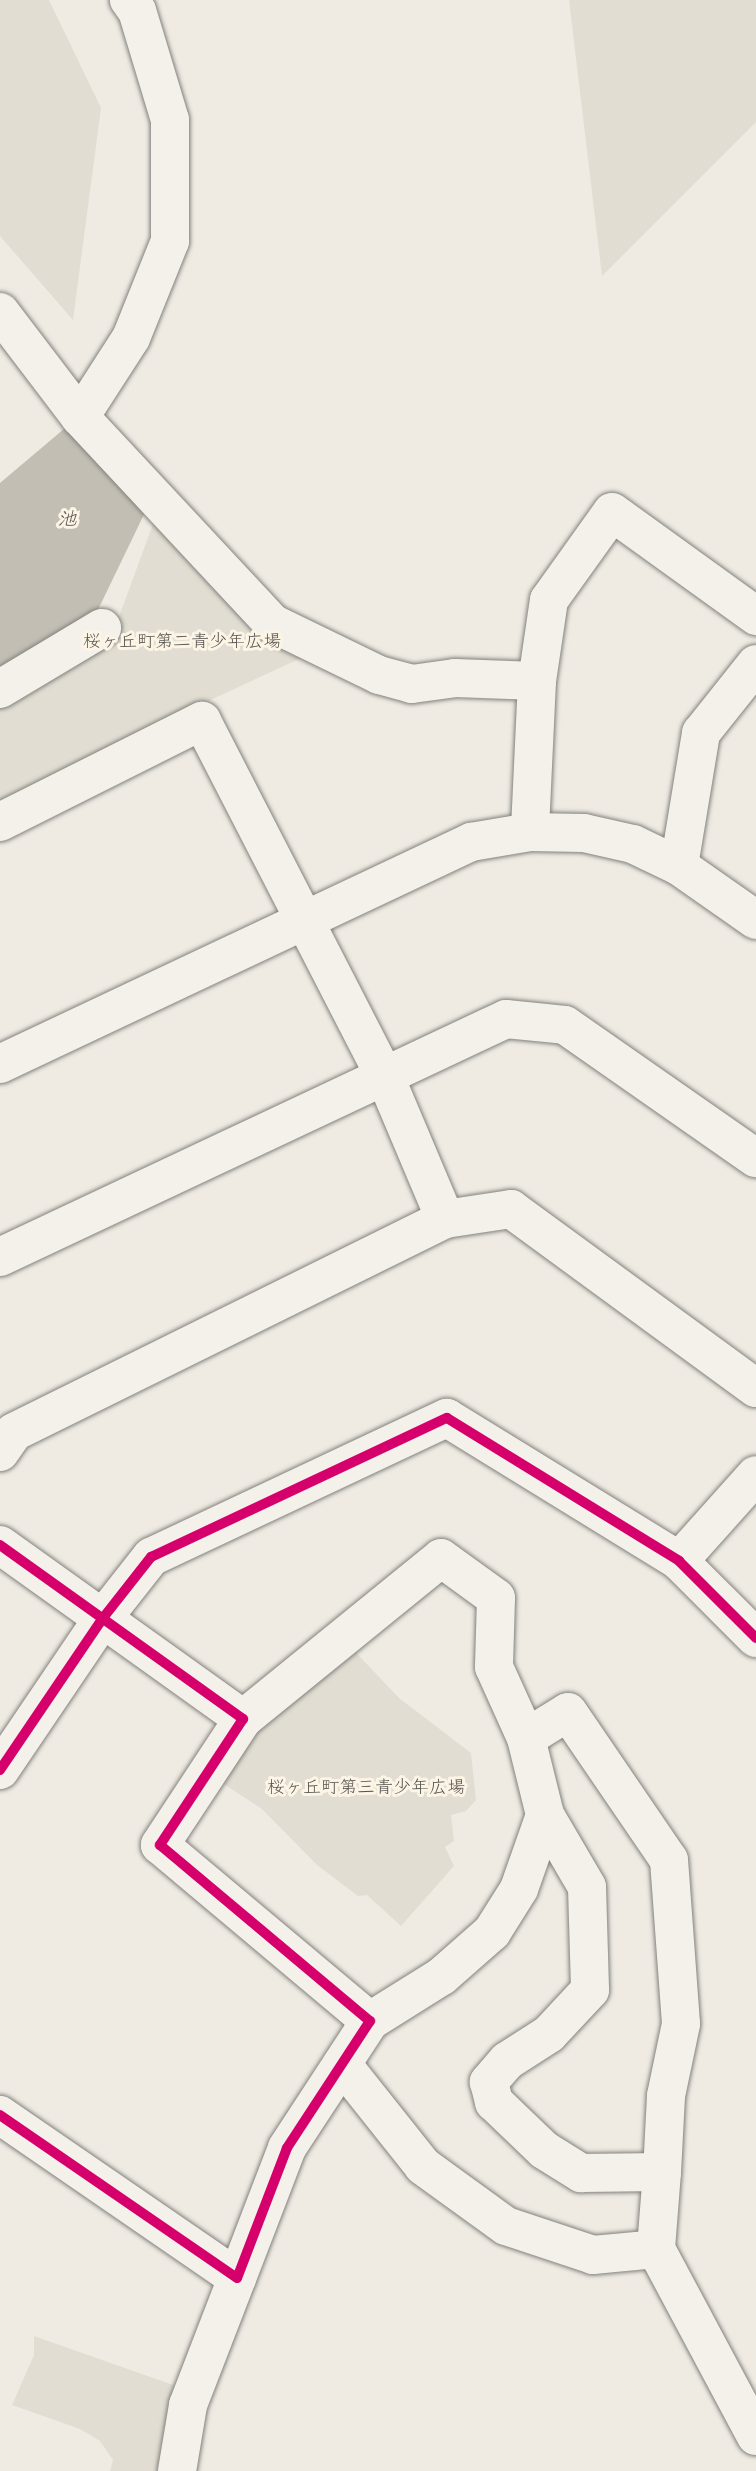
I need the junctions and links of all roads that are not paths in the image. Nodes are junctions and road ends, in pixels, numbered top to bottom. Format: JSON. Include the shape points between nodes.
{"nodes":[{"id":1,"x":129,"y":0,"type":"edge"},
{"id":2,"x":0,"y":313,"type":"edge"},
{"id":3,"x":80,"y":417,"type":"junction"},
{"id":4,"x":756,"y":616,"type":"edge"},
{"id":5,"x":102,"y":628,"type":"dead end"},
{"id":6,"x":756,"y":664,"type":"edge"},
{"id":7,"x":537,"y":681,"type":"junction"},
{"id":8,"x":0,"y":689,"type":"edge"},
{"id":9,"x":0,"y":822,"type":"edge"},
{"id":10,"x":530,"y":832,"type":"junction"},
{"id":11,"x":679,"y":866,"type":"junction"},
{"id":12,"x":305,"y":918,"type":"junction"},
{"id":13,"x":756,"y":920,"type":"edge"},
{"id":14,"x":2,"y":1058,"type":"edge"},
{"id":15,"x":386,"y":1079,"type":"junction"},
{"id":16,"x":756,"y":1158,"type":"edge"},
{"id":17,"x":446,"y":1219,"type":"junction"},
{"id":18,"x":0,"y":1257,"type":"edge"},
{"id":19,"x":756,"y":1388,"type":"edge"},
{"id":20,"x":0,"y":1452,"type":"edge"},
{"id":21,"x":756,"y":1475,"type":"edge"},
{"id":22,"x":0,"y":1545,"type":"edge"},
{"id":23,"x":679,"y":1562,"type":"junction"},
{"id":24,"x":103,"y":1618,"type":"junction"},
{"id":25,"x":756,"y":1638,"type":"edge"},
{"id":26,"x":243,"y":1719,"type":"junction"},
{"id":27,"x":526,"y":1738,"type":"junction"},
{"id":28,"x":0,"y":1770,"type":"edge"},
{"id":29,"x":545,"y":1815,"type":"junction"},
{"id":30,"x":370,"y":2021,"type":"junction"},
{"id":31,"x":342,"y":2064,"type":"junction"},
{"id":32,"x":0,"y":2115,"type":"edge"},
{"id":33,"x":662,"y":2172,"type":"junction"},
{"id":34,"x":656,"y":2249,"type":"junction"},
{"id":35,"x":237,"y":2278,"type":"junction"},
{"id":36,"x":756,"y":2436,"type":"edge"},
{"id":37,"x":177,"y":2471,"type":"edge"}],
"edges":[{"from":1,"to":3,"type":"street","via":[[137,11],[170,120],[170,241],[131,338]]},
{"from":2,"to":3,"type":"street"},
{"from":3,"to":7,"type":"street","via":[[272,623],[379,675],[412,684],[455,678]]},
{"from":4,"to":7,"type":"street","via":[[612,512],[549,600]]},
{"from":5,"to":8,"type":"street"},
{"from":6,"to":11,"type":"street","via":[[701,733]]},
{"from":7,"to":10,"type":"street"},
{"from":9,"to":12,"type":"street","via":[[202,721]]},
{"from":10,"to":11,"type":"street","via":[[597,836],[633,844]]},
{"from":10,"to":12,"type":"street","via":[[471,842]]},
{"from":11,"to":13,"type":"street"},
{"from":12,"to":14,"type":"street"},
{"from":12,"to":15,"type":"street"},
{"from":15,"to":16,"type":"street","via":[[506,1019],[565,1024]]},
{"from":15,"to":17,"type":"street"},
{"from":15,"to":18,"type":"street"},
{"from":17,"to":19,"type":"street","via":[[511,1209]]},
{"from":17,"to":20,"type":"street","via":[[14,1432]]},
{"from":21,"to":23,"type":"street"},
{"from":22,"to":24,"type":"street"},
{"from":23,"to":24,"type":"street","via":[[447,1418],[152,1557]]},
{"from":23,"to":25,"type":"street"},
{"from":24,"to":26,"type":"street"},
{"from":24,"to":28,"type":"street"},
{"from":26,"to":27,"type":"street","via":[[441,1558],[496,1598],[494,1667]]},
{"from":26,"to":30,"type":"street","via":[[160,1845]]},
{"from":27,"to":29,"type":"street"},
{"from":27,"to":33,"type":"street","via":[[568,1713],[669,1860],[681,2024],[666,2096]]},
{"from":29,"to":30,"type":"street","via":[[519,1889],[492,1932],[442,1976]]},
{"from":29,"to":33,"type":"street","via":[[587,1887],[590,1990],[549,2034],[508,2061],[489,2082],[494,2102],[544,2150],[581,2173]]},
{"from":30,"to":31,"type":"street"},
{"from":31,"to":34,"type":"street","via":[[423,2166],[506,2226],[593,2255]]},
{"from":31,"to":35,"type":"street","via":[[287,2148]]},
{"from":32,"to":35,"type":"street"},
{"from":33,"to":34,"type":"street"},
{"from":34,"to":36,"type":"street"},
{"from":35,"to":37,"type":"street","via":[[188,2405]]}]}
